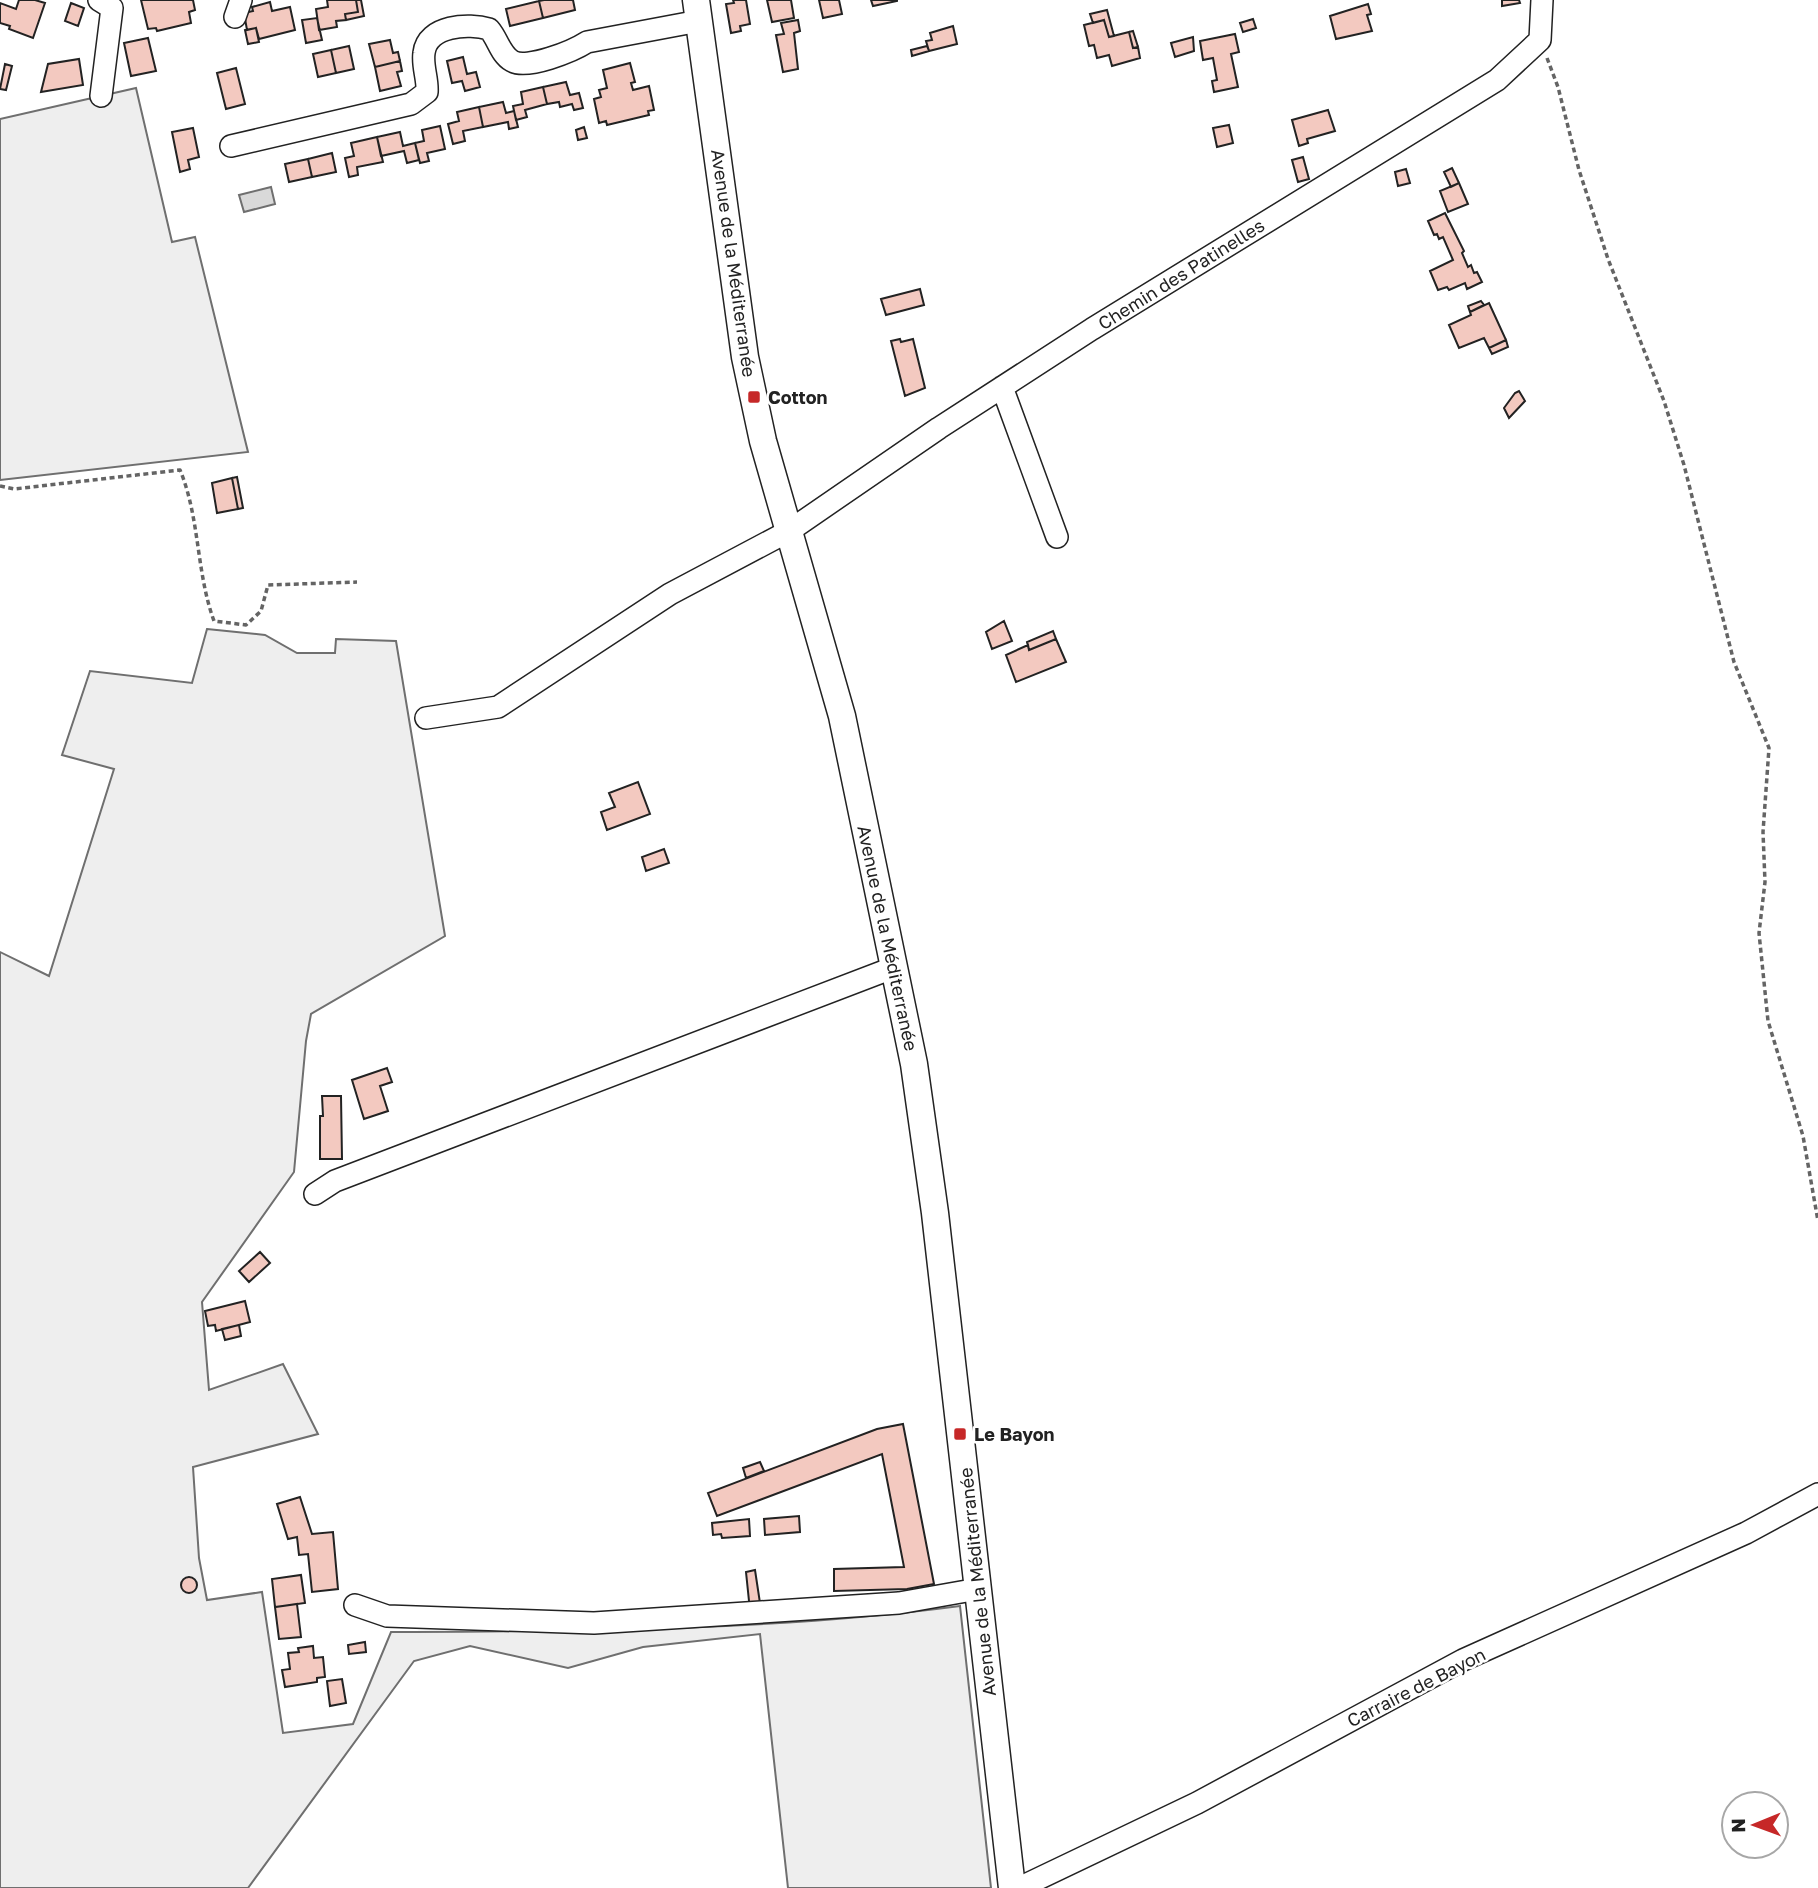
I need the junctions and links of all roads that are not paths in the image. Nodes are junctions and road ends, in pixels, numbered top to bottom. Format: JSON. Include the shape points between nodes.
{"nodes":[{"id":1,"x":99,"y":0,"type":"edge"},
{"id":2,"x":1542,"y":0,"type":"edge"},
{"id":3,"x":698,"y":11,"type":"edge"},
{"id":4,"x":101,"y":96,"type":"dead end"},
{"id":5,"x":231,"y":146,"type":"dead end"},
{"id":6,"x":1002,"y":387,"type":"junction"},
{"id":7,"x":789,"y":531,"type":"junction"},
{"id":8,"x":1057,"y":537,"type":"dead end"},
{"id":9,"x":425,"y":718,"type":"dead end"},
{"id":10,"x":895,"y":967,"type":"junction"},
{"id":11,"x":315,"y":1194,"type":"dead end"},
{"id":12,"x":1818,"y":1494,"type":"edge"},
{"id":13,"x":978,"y":1589,"type":"junction"},
{"id":14,"x":355,"y":1605,"type":"dead end"},
{"id":15,"x":1012,"y":1888,"type":"edge"},
{"id":16,"x":1018,"y":1888,"type":"edge"}],
"edges":[{"from":1,"to":4,"type":"street","via":[[112,8]]},
{"from":2,"to":6,"type":"street","name":"Chemin des Patinelles","via":[[1540,40],[1497,80]]},
{"from":3,"to":5,"type":"street","via":[[523,64],[505,55],[489,29],[445,30],[432,36],[424,52],[427,92],[422,99]]},
{"from":3,"to":7,"type":"main road","name":"Avenue de la Méditerranée","via":[[746,356],[763,441]]},
{"from":6,"to":7,"type":"street","name":"Chemin des Patinelles"},
{"from":6,"to":8,"type":"street"},
{"from":7,"to":9,"type":"street","name":"Chemin des Patinelles","via":[[670,594],[498,707]]},
{"from":7,"to":10,"type":"main road","name":"Avenue de la Méditerranée","via":[[842,716]]},
{"from":10,"to":11,"type":"street","via":[[335,1181]]},
{"from":10,"to":13,"type":"main road","name":"Avenue de la Méditerranée","via":[[935,1213]]},
{"from":12,"to":16,"type":"street","name":"Carraire de Bayon","via":[[1722,1544],[1464,1660],[1197,1803]]},
{"from":13,"to":14,"type":"street","via":[[899,1603],[594,1623],[387,1616]]},
{"from":13,"to":15,"type":"main road","name":"Avenue de la Méditerranée"}]}
